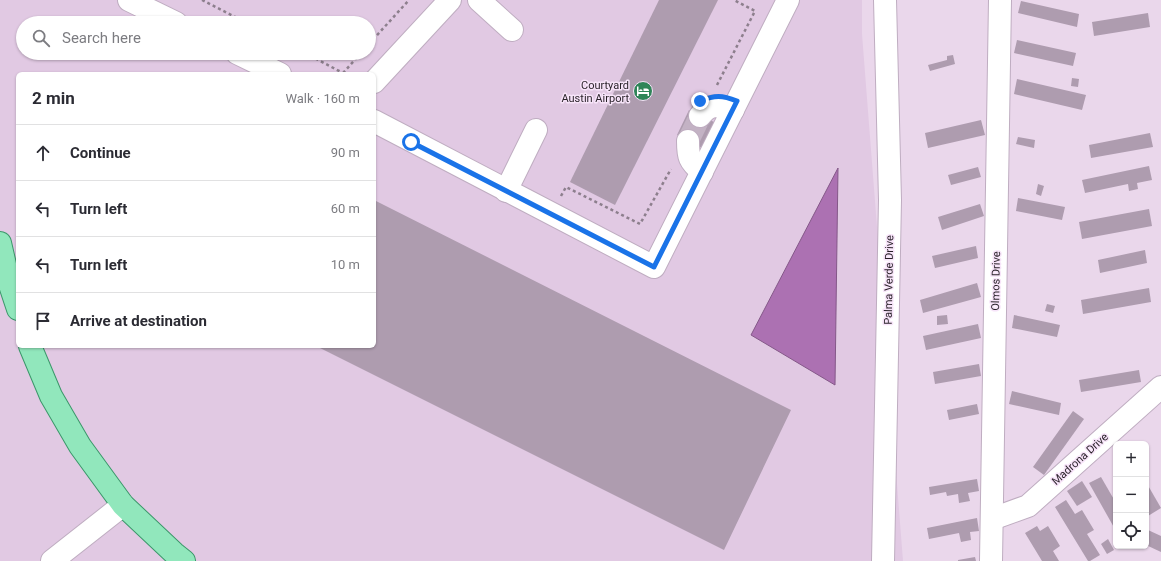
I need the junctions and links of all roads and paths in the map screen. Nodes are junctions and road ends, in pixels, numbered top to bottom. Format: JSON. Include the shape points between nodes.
{"nodes":[{"id":1,"x":129,"y":0,"type":"edge"},
{"id":2,"x":202,"y":0,"type":"edge"},
{"id":3,"x":409,"y":0,"type":"edge"},
{"id":4,"x":450,"y":0,"type":"edge"},
{"id":5,"x":479,"y":0,"type":"edge"},
{"id":6,"x":734,"y":0,"type":"edge"},
{"id":7,"x":788,"y":0,"type":"edge"},
{"id":8,"x":885,"y":0,"type":"edge"},
{"id":9,"x":1000,"y":0,"type":"edge"},
{"id":10,"x":162,"y":16,"type":"edge"},
{"id":11,"x":233,"y":16,"type":"edge"},
{"id":12,"x":512,"y":30,"type":"dead end"},
{"id":13,"x":376,"y":36,"type":"edge"},
{"id":14,"x":251,"y":60,"type":"edge"},
{"id":15,"x":318,"y":60,"type":"edge"},
{"id":16,"x":355,"y":60,"type":"edge"},
{"id":17,"x":276,"y":72,"type":"edge"},
{"id":18,"x":339,"y":72,"type":"edge"},
{"id":19,"x":345,"y":72,"type":"edge"},
{"id":20,"x":376,"y":80,"type":"edge"},
{"id":21,"x":715,"y":89,"type":"dead end"},
{"id":22,"x":733,"y":110,"type":"junction"},
{"id":23,"x":700,"y":116,"type":"tunnel mouth"},
{"id":24,"x":376,"y":122,"type":"edge"},
{"id":25,"x":536,"y":130,"type":"dead end"},
{"id":26,"x":688,"y":141,"type":"tunnel mouth"},
{"id":27,"x":674,"y":165,"type":"dead end"},
{"id":28,"x":702,"y":172,"type":"junction"},
{"id":29,"x":506,"y":191,"type":"junction"},
{"id":30,"x":559,"y":201,"type":"dead end"},
{"id":31,"x":1,"y":253,"type":"edge"},
{"id":32,"x":16,"y":303,"type":"edge"},
{"id":33,"x":31,"y":348,"type":"edge"},
{"id":34,"x":1161,"y":387,"type":"edge"},
{"id":35,"x":123,"y":505,"type":"junction"},
{"id":36,"x":992,"y":519,"type":"junction"},
{"id":37,"x":52,"y":561,"type":"edge"},
{"id":38,"x":184,"y":561,"type":"edge"},
{"id":39,"x":883,"y":561,"type":"edge"},
{"id":40,"x":991,"y":561,"type":"edge"}],
"edges":[{"from":1,"to":10,"type":"street"},
{"from":2,"to":11,"type":"path"},
{"from":3,"to":13,"type":"path"},
{"from":4,"to":20,"type":"street"},
{"from":5,"to":12,"type":"street"},
{"from":6,"to":21,"type":"path","via":[[754,11]]},
{"from":7,"to":22,"type":"street"},
{"from":8,"to":39,"type":"street","name":"Palma Verde Drive","via":[[890,200]]},
{"from":9,"to":36,"type":"street","name":"Olmos Drive"},
{"from":14,"to":17,"type":"street"},
{"from":15,"to":18,"type":"path"},
{"from":16,"to":19,"type":"path"},
{"from":22,"to":23,"type":"street","via":[[717,106],[706,108]]},
{"from":22,"to":28,"type":"street"},
{"from":24,"to":29,"type":"street"},
{"from":25,"to":29,"type":"street"},
{"from":26,"to":28,"type":"street","via":[[688,155]]},
{"from":27,"to":30,"type":"path","via":[[640,224],[566,187]]},
{"from":28,"to":29,"type":"street","via":[[654,267]]},
{"from":31,"to":32,"type":"main road"},
{"from":33,"to":35,"type":"main road","via":[[51,396],[76,440]]},
{"from":34,"to":36,"type":"street","name":"Madrona Drive","via":[[1028,506]]},
{"from":35,"to":37,"type":"street"},
{"from":35,"to":38,"type":"main road"},
{"from":36,"to":40,"type":"street","name":"Olmos Drive"}]}
